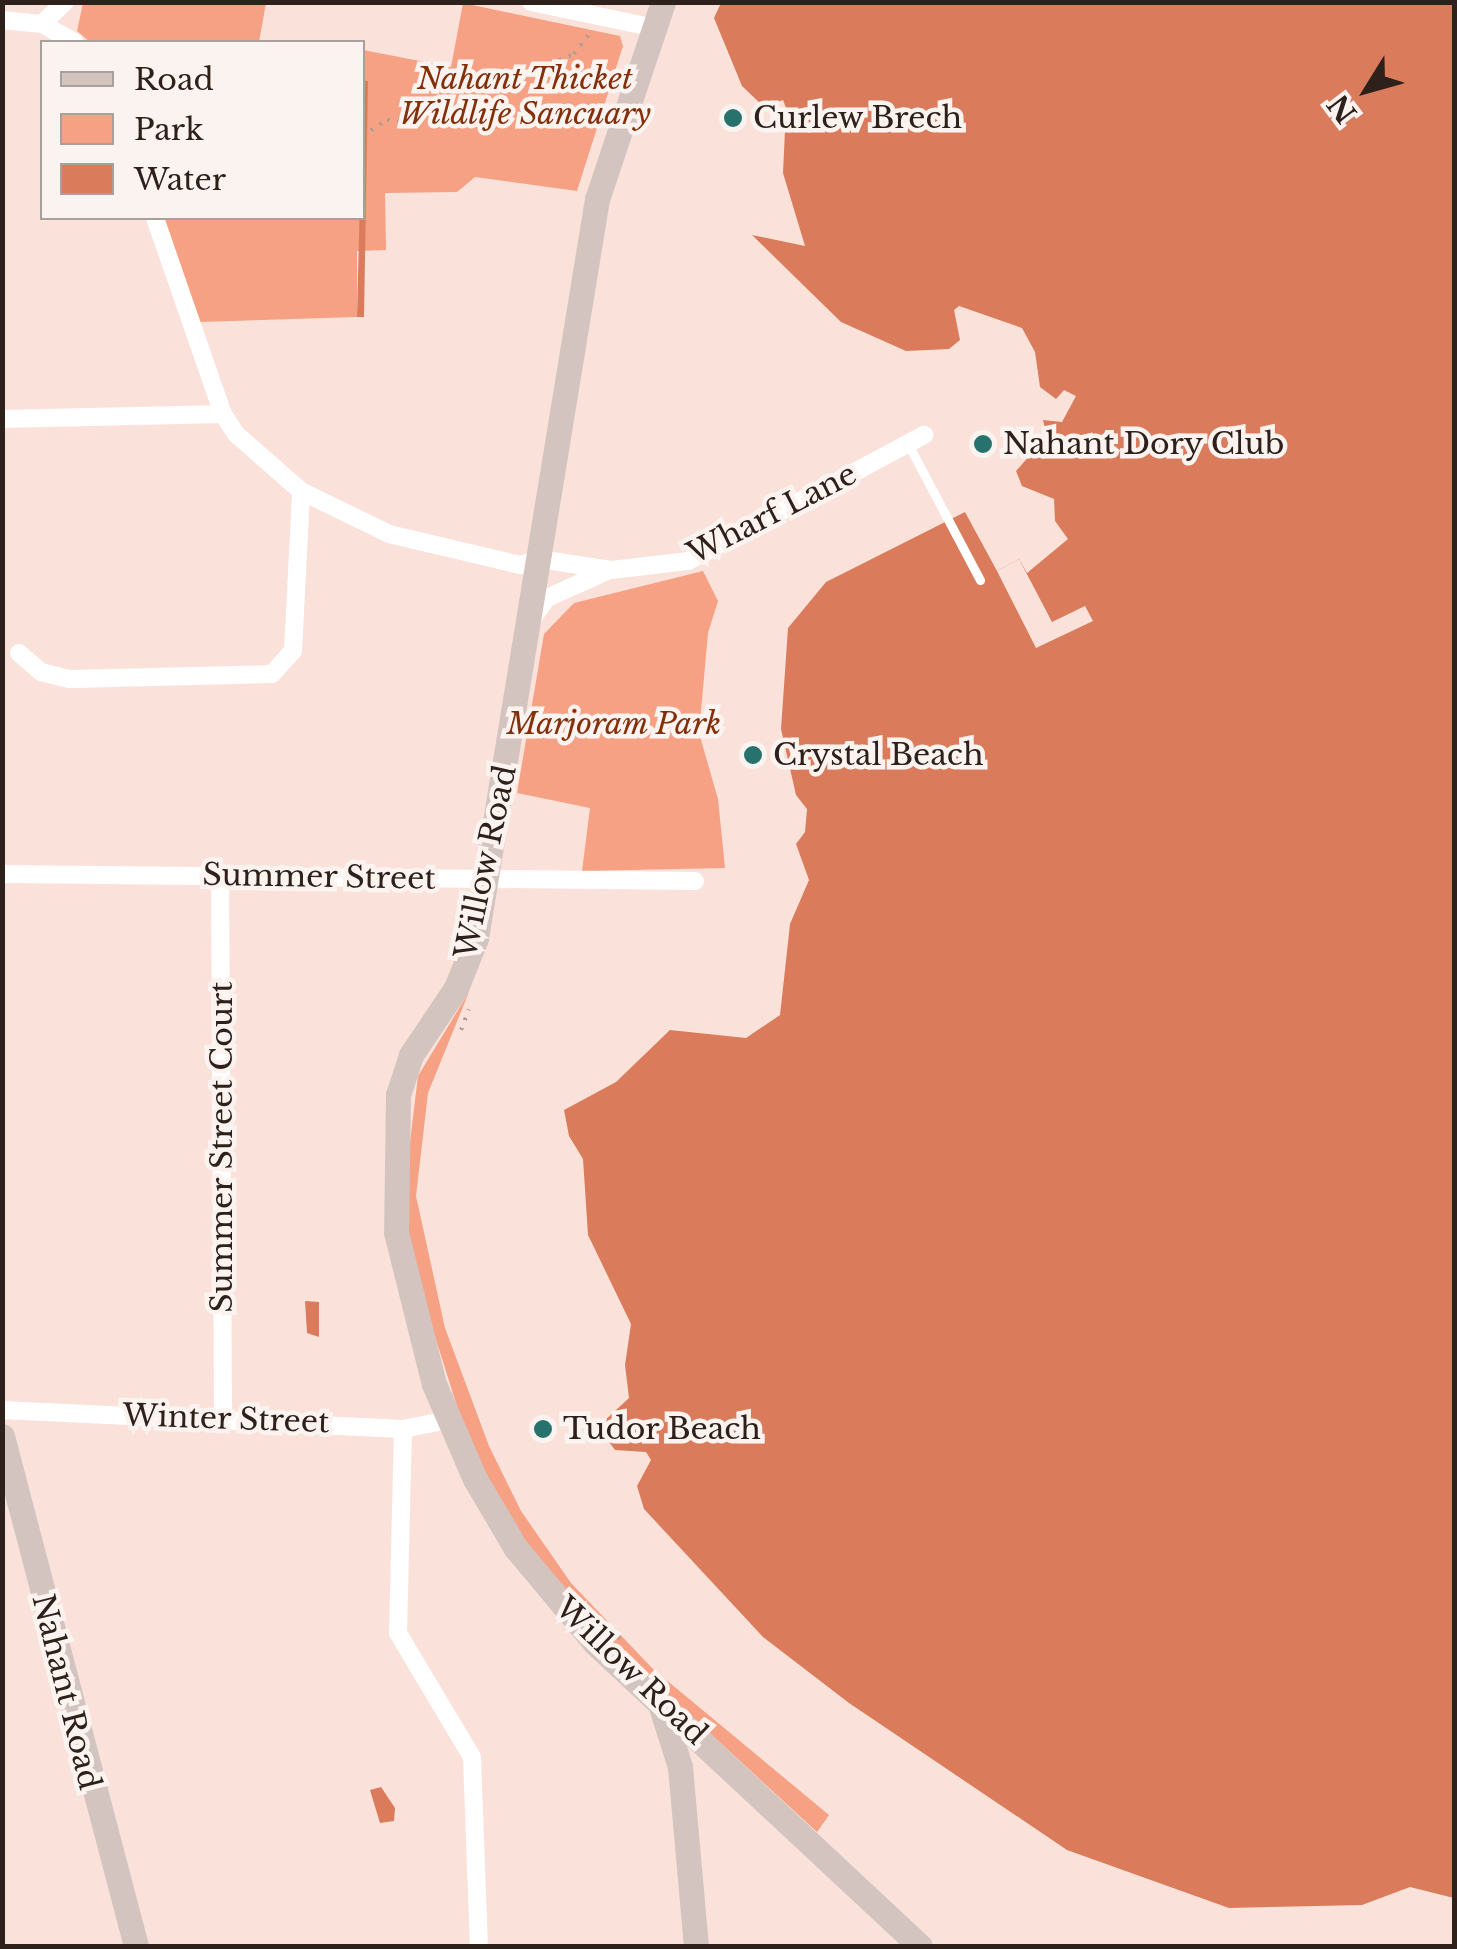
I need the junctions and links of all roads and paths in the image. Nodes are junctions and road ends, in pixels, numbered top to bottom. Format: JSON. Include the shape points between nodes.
{"nodes":[{"id":1,"x":65,"y":2,"type":"edge"},
{"id":2,"x":531,"y":2,"type":"edge"},
{"id":3,"x":663,"y":2,"type":"edge"},
{"id":4,"x":586,"y":14,"type":"junction"},
{"id":5,"x":2,"y":20,"type":"edge"},
{"id":6,"x":42,"y":24,"type":"junction"},
{"id":7,"x":654,"y":28,"type":"junction"},
{"id":8,"x":70,"y":40,"type":"edge"},
{"id":9,"x":365,"y":134,"type":"edge"},
{"id":10,"x":156,"y":220,"type":"edge"},
{"id":11,"x":223,"y":414,"type":"junction"},
{"id":12,"x":2,"y":419,"type":"edge"},
{"id":13,"x":916,"y":439,"type":"joint"},
{"id":14,"x":300,"y":491,"type":"junction"},
{"id":15,"x":539,"y":559,"type":"junction"},
{"id":16,"x":612,"y":570,"type":"junction"},
{"id":17,"x":980,"y":580,"type":"dead end"},
{"id":18,"x":529,"y":625,"type":"junction"},
{"id":19,"x":18,"y":653,"type":"dead end"},
{"id":20,"x":2,"y":874,"type":"edge"},
{"id":21,"x":220,"y":876,"type":"junction"},
{"id":22,"x":489,"y":879,"type":"junction"},
{"id":23,"x":695,"y":881,"type":"dead end"},
{"id":24,"x":2,"y":1410,"type":"edge"},
{"id":25,"x":222,"y":1418,"type":"junction"},
{"id":26,"x":448,"y":1420,"type":"junction"},
{"id":27,"x":402,"y":1429,"type":"junction"},
{"id":28,"x":2,"y":1436,"type":"edge"},
{"id":29,"x":618,"y":1638,"type":"dead end"},
{"id":30,"x":627,"y":1638,"type":"dead end"},
{"id":31,"x":662,"y":1707,"type":"junction"},
{"id":32,"x":136,"y":1946,"type":"edge"},
{"id":33,"x":478,"y":1946,"type":"edge"},
{"id":34,"x":696,"y":1946,"type":"edge"},
{"id":35,"x":920,"y":1946,"type":"edge"}],
"edges":[{"from":1,"to":6,"type":"street"},
{"from":2,"to":4,"type":"street"},
{"from":3,"to":7,"type":"main road","name":"Willow Road"},
{"from":4,"to":7,"type":"street"},
{"from":4,"to":9,"type":"path","via":[[591,29],[582,47],[520,76],[480,122],[387,120]]},
{"from":5,"to":6,"type":"street"},
{"from":6,"to":8,"type":"street"},
{"from":7,"to":15,"type":"main road","name":"Willow Road","via":[[597,199]]},
{"from":10,"to":11,"type":"street","name":"Wharf Lane"},
{"from":11,"to":12,"type":"street"},
{"from":11,"to":14,"type":"street","name":"Wharf Lane","via":[[255,454]]},
{"from":13,"to":16,"type":"street","name":"Wharf Lane","via":[[688,561]]},
{"from":13,"to":17,"type":"lane"},
{"from":14,"to":15,"type":"street","name":"Wharf Lane","via":[[388,534],[520,565]]},
{"from":14,"to":19,"type":"street","via":[[293,652],[272,674],[70,679],[41,672]]},
{"from":15,"to":16,"type":"street","name":"Wharf Lane"},
{"from":15,"to":18,"type":"main road","name":"Willow Road"},
{"from":16,"to":18,"type":"street","name":"Wharf Lane","via":[[547,598]]},
{"from":18,"to":22,"type":"main road","name":"Willow Road"},
{"from":20,"to":21,"type":"street","name":"Summer Street"},
{"from":21,"to":22,"type":"street","name":"Summer Street"},
{"from":21,"to":25,"type":"street","name":"Summer Street Court"},
{"from":22,"to":23,"type":"street","name":"Summer Street"},
{"from":22,"to":26,"type":"main road","name":"Willow Road","via":[[456,988],[411,1056],[394,1127],[396,1232]]},
{"from":24,"to":25,"type":"street","name":"Winter Street"},
{"from":25,"to":27,"type":"street","name":"Winter Street"},
{"from":26,"to":27,"type":"street","name":"Winter Street"},
{"from":26,"to":31,"type":"main road","name":"Willow Road","via":[[475,1479],[547,1591]]},
{"from":27,"to":33,"type":"street","via":[[398,1633],[472,1757]]},
{"from":28,"to":32,"type":"main road","name":"Nahant Road"},
{"from":29,"to":30,"type":"path"},
{"from":31,"to":34,"type":"main road","via":[[680,1766]]},
{"from":31,"to":35,"type":"main road","name":"Willow Road"}]}
